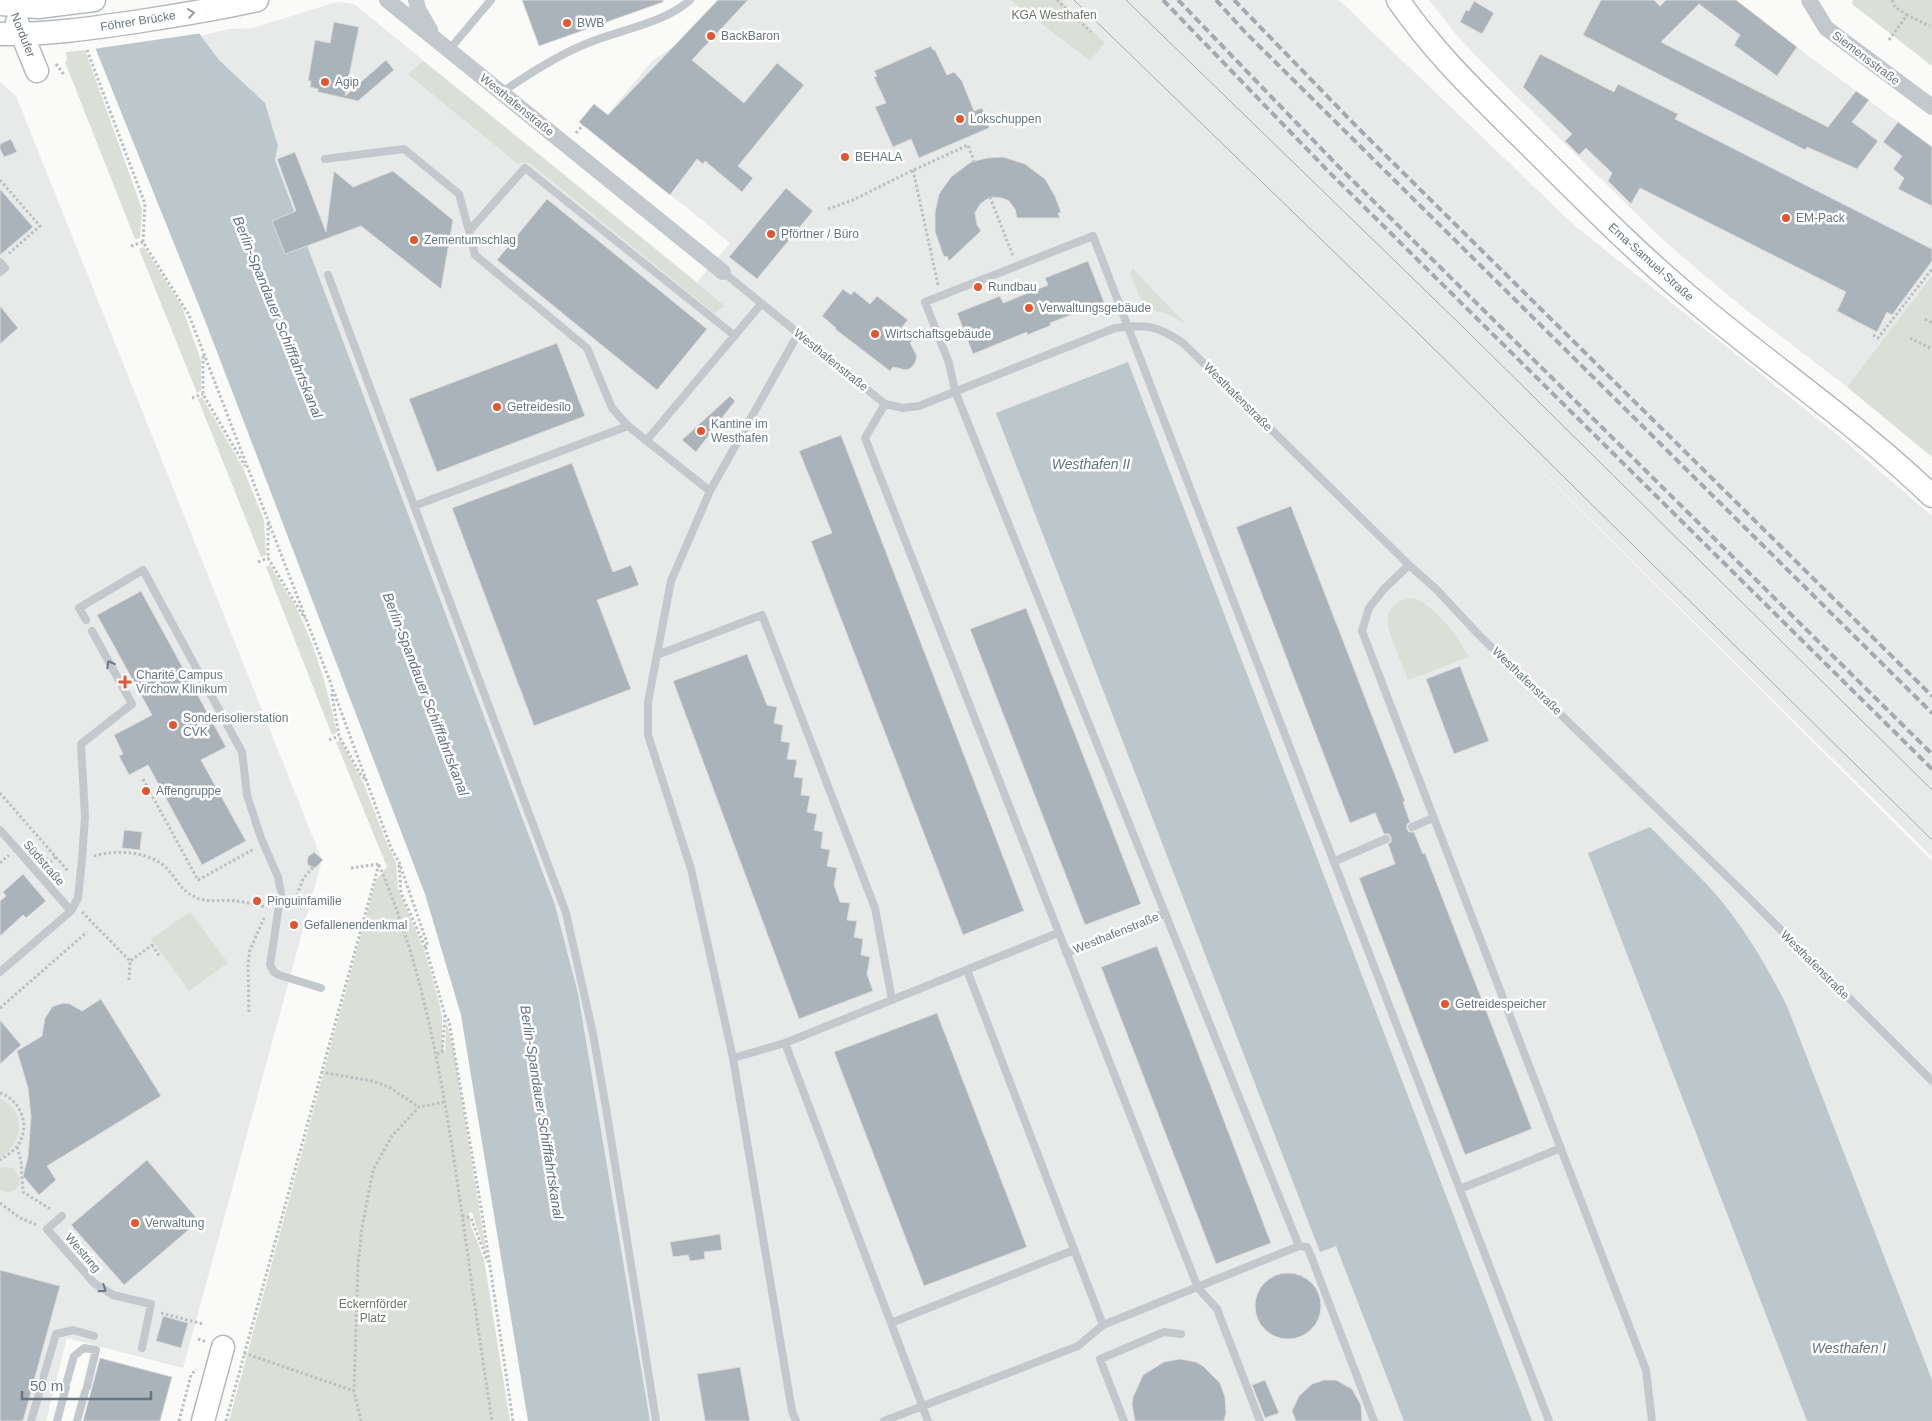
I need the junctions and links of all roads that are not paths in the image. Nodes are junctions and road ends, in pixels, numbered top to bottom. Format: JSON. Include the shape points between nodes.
{"nodes":[{"id":1,"x":94,"y":0,"type":"edge"},
{"id":2,"x":257,"y":0,"type":"edge"},
{"id":3,"x":387,"y":0,"type":"edge"},
{"id":4,"x":416,"y":0,"type":"edge"},
{"id":5,"x":491,"y":0,"type":"edge"},
{"id":6,"x":690,"y":0,"type":"edge"},
{"id":7,"x":1398,"y":0,"type":"edge"},
{"id":8,"x":1809,"y":0,"type":"edge"},
{"id":9,"x":6,"y":3,"type":"edge"},
{"id":10,"x":0,"y":34,"type":"edge"},
{"id":11,"x":23,"y":34,"type":"junction"},
{"id":12,"x":436,"y":38,"type":"junction"},
{"id":13,"x":449,"y":50,"type":"junction"},
{"id":14,"x":37,"y":71,"type":"dead end"},
{"id":15,"x":502,"y":92,"type":"junction"},
{"id":16,"x":1932,"y":107,"type":"edge"},
{"id":17,"x":325,"y":159,"type":"dead end"},
{"id":18,"x":469,"y":231,"type":"junction"},
{"id":19,"x":0,"y":262,"type":"edge"},
{"id":20,"x":0,"y":272,"type":"edge"},
{"id":21,"x":723,"y":272,"type":"joint"},
{"id":22,"x":328,"y":275,"type":"dead end"},
{"id":23,"x":761,"y":304,"type":"junction"},
{"id":24,"x":1129,"y":326,"type":"junction"},
{"id":25,"x":798,"y":334,"type":"junction"},
{"id":26,"x":735,"y":336,"type":"junction"},
{"id":27,"x":955,"y":391,"type":"junction"},
{"id":28,"x":885,"y":404,"type":"junction"},
{"id":29,"x":628,"y":426,"type":"junction"},
{"id":30,"x":647,"y":440,"type":"junction"},
{"id":31,"x":710,"y":491,"type":"junction"},
{"id":32,"x":1932,"y":496,"type":"edge"},
{"id":33,"x":414,"y":506,"type":"junction"},
{"id":34,"x":1409,"y":565,"type":"junction"},
{"id":35,"x":86,"y":620,"type":"dead end"},
{"id":36,"x":92,"y":631,"type":"dead end"},
{"id":37,"x":657,"y":656,"type":"junction"},
{"id":38,"x":1433,"y":818,"type":"junction"},
{"id":39,"x":1412,"y":827,"type":"dead end"},
{"id":40,"x":0,"y":830,"type":"edge"},
{"id":41,"x":1386,"y":839,"type":"dead end"},
{"id":42,"x":1335,"y":861,"type":"junction"},
{"id":43,"x":73,"y":908,"type":"junction"},
{"id":44,"x":1165,"y":913,"type":"junction"},
{"id":45,"x":1058,"y":933,"type":"junction"},
{"id":46,"x":1066,"y":953,"type":"junction"},
{"id":47,"x":967,"y":970,"type":"junction"},
{"id":48,"x":0,"y":972,"type":"edge"},
{"id":49,"x":321,"y":988,"type":"dead end"},
{"id":50,"x":892,"y":1000,"type":"junction"},
{"id":51,"x":785,"y":1043,"type":"junction"},
{"id":52,"x":733,"y":1058,"type":"junction"},
{"id":53,"x":1932,"y":1081,"type":"edge"},
{"id":54,"x":1560,"y":1148,"type":"junction"},
{"id":55,"x":1460,"y":1189,"type":"junction"},
{"id":56,"x":62,"y":1216,"type":"road end"},
{"id":57,"x":1299,"y":1246,"type":"junction"},
{"id":58,"x":1074,"y":1250,"type":"junction"},
{"id":59,"x":1198,"y":1288,"type":"junction"},
{"id":60,"x":891,"y":1323,"type":"junction"},
{"id":61,"x":1103,"y":1326,"type":"junction"},
{"id":62,"x":1181,"y":1334,"type":"dead end"},
{"id":63,"x":94,"y":1336,"type":"dead end"},
{"id":64,"x":223,"y":1347,"type":"road end"},
{"id":65,"x":142,"y":1348,"type":"dead end"},
{"id":66,"x":922,"y":1406,"type":"junction"},
{"id":67,"x":31,"y":1421,"type":"edge"},
{"id":68,"x":57,"y":1421,"type":"edge"},
{"id":69,"x":77,"y":1421,"type":"edge"},
{"id":70,"x":203,"y":1421,"type":"edge"},
{"id":71,"x":656,"y":1421,"type":"edge"},
{"id":72,"x":796,"y":1421,"type":"edge"},
{"id":73,"x":884,"y":1421,"type":"edge"},
{"id":74,"x":928,"y":1421,"type":"edge"},
{"id":75,"x":1124,"y":1421,"type":"edge"},
{"id":76,"x":1260,"y":1421,"type":"edge"},
{"id":77,"x":1374,"y":1421,"type":"edge"},
{"id":78,"x":1549,"y":1421,"type":"edge"},
{"id":79,"x":1652,"y":1421,"type":"edge"}],
"edges":[{"from":1,"to":9,"type":"main road","via":[[44,6]]},
{"from":11,"to":2,"type":"main road","name":"Föhrer Brücke","one_way":true,"via":[[54,33]]},
{"from":3,"to":12,"type":"street","name":"Westhafenstraße"},
{"from":4,"to":12,"type":"street","name":"Westhafenstraße","via":[[425,24]]},
{"from":5,"to":13,"type":"lane"},
{"from":6,"to":15,"type":"lane","via":[[662,16],[586,44]]},
{"from":7,"to":32,"type":"main road","name":"Erna-Samuel-Straße","via":[[1448,66],[1640,254],[1692,300],[1864,435]]},
{"from":8,"to":16,"type":"street","name":"Siemensstraße","via":[[1826,28]]},
{"from":9,"to":11,"type":"main road","name":"Nordufer"},
{"from":10,"to":11,"type":"main road","name":"Föhrer Brücke"},
{"from":11,"to":14,"type":"main road","name":"Nordufer"},
{"from":12,"to":13,"type":"street","name":"Westhafenstraße"},
{"from":13,"to":15,"type":"street","name":"Westhafenstraße"},
{"from":15,"to":21,"type":"street","name":"Westhafenstraße"},
{"from":17,"to":18,"type":"lane","via":[[404,149],[459,194]]},
{"from":18,"to":26,"type":"lane","via":[[525,168]]},
{"from":18,"to":29,"type":"lane","via":[[475,256],[587,348],[612,408]]},
{"from":19,"to":20,"type":"lane","via":[[5,268]]},
{"from":21,"to":23,"type":"lane","name":"Westhafenstraße"},
{"from":22,"to":33,"type":"lane"},
{"from":23,"to":25,"type":"lane","name":"Westhafenstraße"},
{"from":23,"to":26,"type":"lane"},
{"from":24,"to":27,"type":"lane","name":"Westhafenstraße","via":[[1115,328]]},
{"from":24,"to":27,"type":"lane","via":[[1093,236],[925,302],[949,363]]},
{"from":24,"to":34,"type":"lane","name":"Westhafenstraße","via":[[1164,330],[1183,342]]},
{"from":24,"to":42,"type":"lane"},
{"from":25,"to":28,"type":"lane","name":"Westhafenstraße"},
{"from":25,"to":31,"type":"lane"},
{"from":26,"to":30,"type":"lane"},
{"from":27,"to":28,"type":"lane","name":"Westhafenstraße","via":[[919,406],[903,408]]},
{"from":27,"to":44,"type":"lane"},
{"from":28,"to":45,"type":"lane","via":[[865,438]]},
{"from":29,"to":30,"type":"lane"},
{"from":29,"to":33,"type":"lane"},
{"from":30,"to":31,"type":"lane"},
{"from":31,"to":37,"type":"lane","via":[[671,581]]},
{"from":33,"to":71,"type":"lane","via":[[570,929],[606,1108]]},
{"from":34,"to":38,"type":"lane","via":[[1369,608],[1362,632]]},
{"from":34,"to":53,"type":"lane","name":"Westhafenstraße"},
{"from":35,"to":49,"type":"lane","via":[[80,608],[143,570],[242,752],[246,795],[278,877],[280,892],[270,965],[279,975]]},
{"from":43,"to":36,"type":"lane","one_way":true,"via":[[78,898],[85,816],[81,744],[132,704]]},
{"from":37,"to":50,"type":"lane","via":[[762,615],[875,908]]},
{"from":37,"to":52,"type":"lane","via":[[648,702],[648,735],[691,869]]},
{"from":38,"to":39,"type":"lane"},
{"from":38,"to":54,"type":"lane"},
{"from":40,"to":43,"type":"lane","name":"Südstraße"},
{"from":41,"to":42,"type":"lane"},
{"from":42,"to":55,"type":"lane"},
{"from":43,"to":48,"type":"lane"},
{"from":44,"to":46,"type":"lane","name":"Westhafenstraße"},
{"from":44,"to":57,"type":"lane"},
{"from":45,"to":46,"type":"lane"},
{"from":45,"to":47,"type":"lane"},
{"from":46,"to":59,"type":"lane"},
{"from":47,"to":50,"type":"lane"},
{"from":47,"to":58,"type":"lane"},
{"from":50,"to":51,"type":"lane"},
{"from":51,"to":52,"type":"lane"},
{"from":51,"to":60,"type":"lane"},
{"from":52,"to":72,"type":"lane"},
{"from":54,"to":55,"type":"lane"},
{"from":54,"to":79,"type":"lane","via":[[1646,1370]]},
{"from":55,"to":78,"type":"lane"},
{"from":56,"to":65,"type":"lane","name":"Westring","one_way":true,"via":[[47,1229],[94,1282],[113,1295],[151,1304]]},
{"from":57,"to":59,"type":"lane"},
{"from":57,"to":77,"type":"lane","via":[[1307,1248],[1311,1256]]},
{"from":58,"to":60,"type":"lane"},
{"from":58,"to":61,"type":"lane"},
{"from":59,"to":61,"type":"lane"},
{"from":59,"to":76,"type":"lane","via":[[1217,1309]]},
{"from":60,"to":66,"type":"lane"},
{"from":61,"to":66,"type":"lane","via":[[1078,1346]]},
{"from":62,"to":75,"type":"lane","via":[[1164,1332],[1100,1359]]},
{"from":63,"to":67,"type":"lane","via":[[73,1330],[56,1334]]},
{"from":64,"to":70,"type":"main road"},
{"from":66,"to":73,"type":"lane"},
{"from":66,"to":74,"type":"lane"},
{"from":68,"to":69,"type":"lane","via":[[74,1356],[84,1348],[96,1350]]}]}
